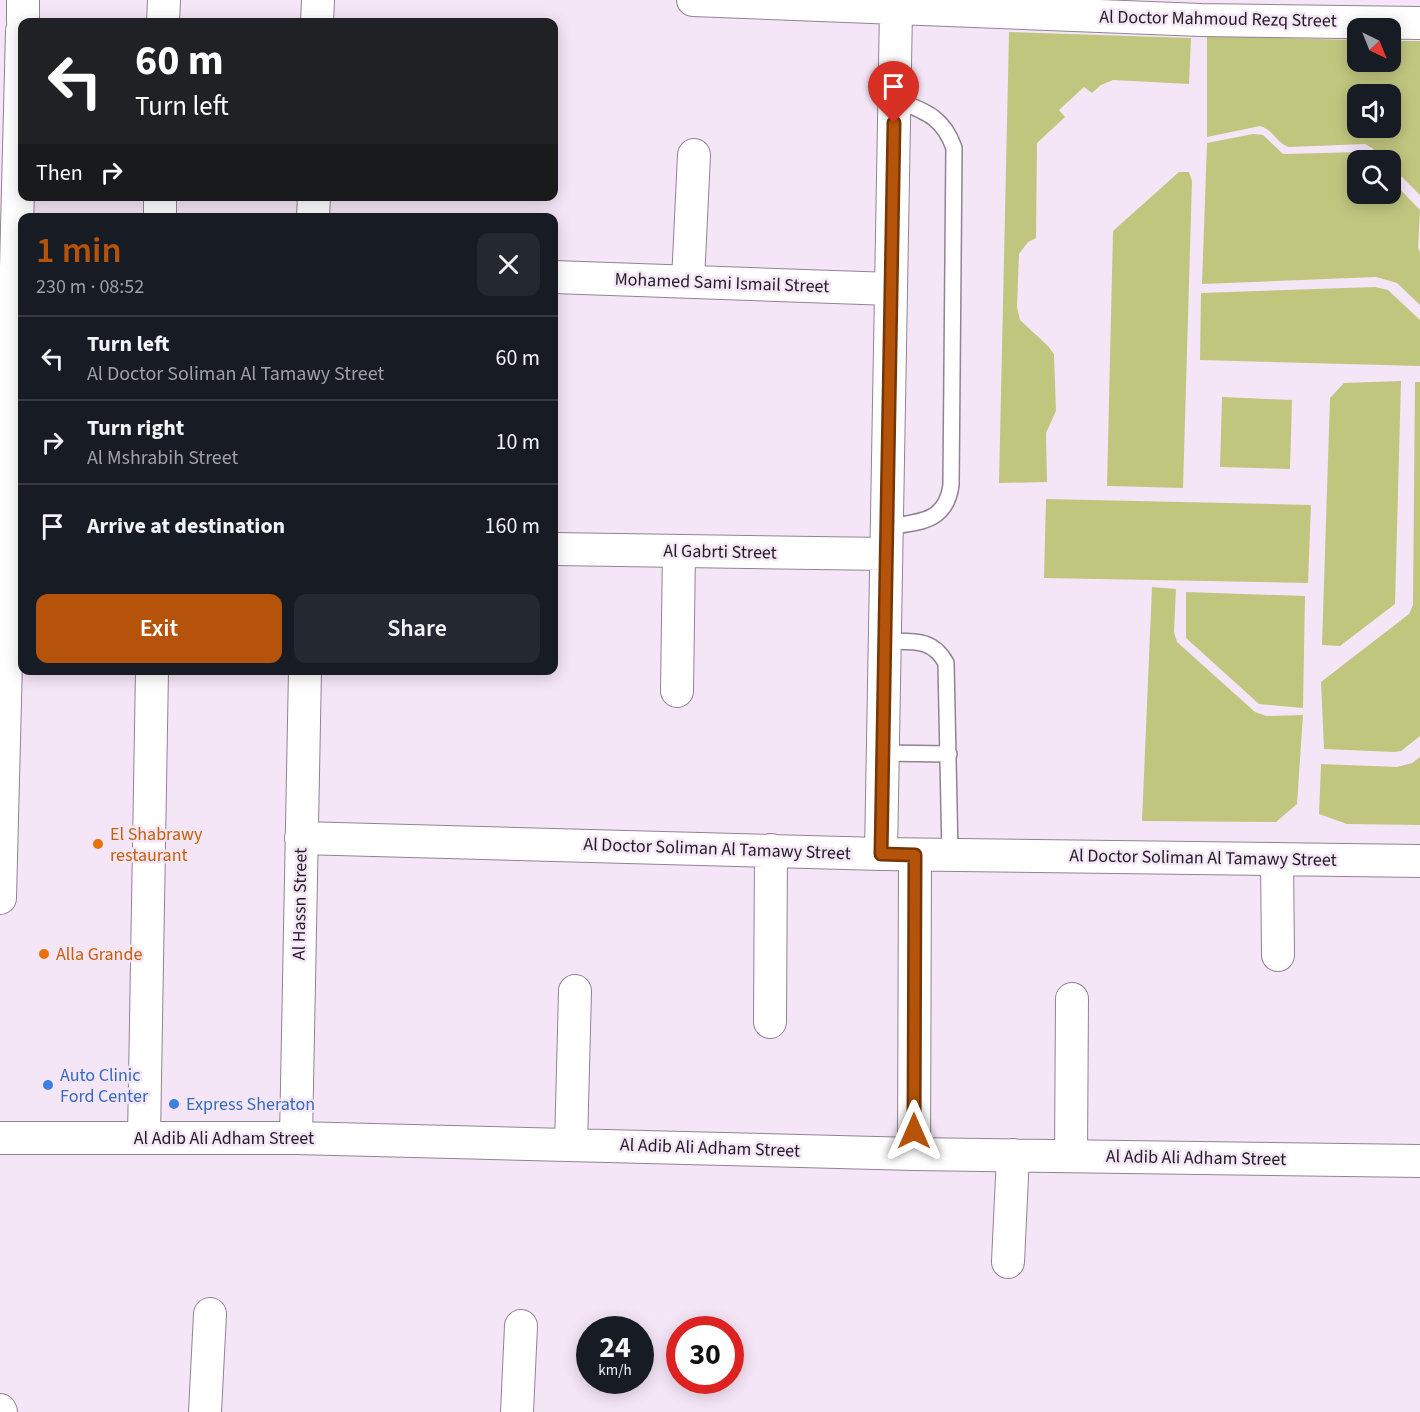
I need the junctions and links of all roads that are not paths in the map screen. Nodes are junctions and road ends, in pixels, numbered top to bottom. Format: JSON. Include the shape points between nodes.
{"nodes":[{"id":1,"x":23,"y":0,"type":"edge"},
{"id":2,"x":164,"y":0,"type":"edge"},
{"id":3,"x":318,"y":0,"type":"edge"},
{"id":4,"x":693,"y":0,"type":"edge"},
{"id":5,"x":896,"y":9,"type":"junction"},
{"id":6,"x":23,"y":18,"type":"edge"},
{"id":7,"x":163,"y":18,"type":"edge"},
{"id":8,"x":317,"y":18,"type":"edge"},
{"id":9,"x":1420,"y":23,"type":"edge"},
{"id":10,"x":894,"y":99,"type":"junction"},
{"id":11,"x":694,"y":155,"type":"dead end"},
{"id":12,"x":18,"y":189,"type":"edge"},
{"id":13,"x":558,"y":276,"type":"edge"},
{"id":14,"x":688,"y":282,"type":"junction"},
{"id":15,"x":891,"y":289,"type":"junction"},
{"id":16,"x":887,"y":541,"type":"junction"},
{"id":17,"x":558,"y":549,"type":"edge"},
{"id":18,"x":679,"y":551,"type":"junction"},
{"id":19,"x":885,"y":641,"type":"junction"},
{"id":20,"x":152,"y":675,"type":"edge"},
{"id":21,"x":305,"y":675,"type":"edge"},
{"id":22,"x":677,"y":691,"type":"dead end"},
{"id":23,"x":883,"y":753,"type":"junction"},
{"id":24,"x":949,"y":754,"type":"junction"},
{"id":25,"x":302,"y":838,"type":"junction"},
{"id":26,"x":771,"y":850,"type":"junction"},
{"id":27,"x":881,"y":854,"type":"junction"},
{"id":28,"x":915,"y":855,"type":"junction"},
{"id":29,"x":950,"y":855,"type":"junction"},
{"id":30,"x":1277,"y":859,"type":"junction"},
{"id":31,"x":1420,"y":861,"type":"edge"},
{"id":32,"x":0,"y":898,"type":"edge"},
{"id":33,"x":1278,"y":955,"type":"dead end"},
{"id":34,"x":575,"y":991,"type":"dead end"},
{"id":35,"x":1072,"y":999,"type":"dead end"},
{"id":36,"x":770,"y":1022,"type":"dead end"},
{"id":37,"x":296,"y":1137,"type":"junction"},
{"id":38,"x":0,"y":1138,"type":"edge"},
{"id":39,"x":144,"y":1138,"type":"junction"},
{"id":40,"x":571,"y":1145,"type":"junction"},
{"id":41,"x":914,"y":1154,"type":"junction"},
{"id":42,"x":1013,"y":1155,"type":"junction"},
{"id":43,"x":1071,"y":1156,"type":"junction"},
{"id":44,"x":1420,"y":1161,"type":"edge"},
{"id":45,"x":1008,"y":1262,"type":"dead end"},
{"id":46,"x":210,"y":1314,"type":"dead end"},
{"id":47,"x":520,"y":1326,"type":"dead end"},
{"id":48,"x":205,"y":1412,"type":"edge"},
{"id":49,"x":517,"y":1412,"type":"edge"}],
"edges":[{"from":1,"to":6,"type":"street"},
{"from":2,"to":7,"type":"street"},
{"from":3,"to":8,"type":"street"},
{"from":4,"to":5,"type":"street","name":"Al Doctor Mahmoud Rezq Street"},
{"from":5,"to":9,"type":"street","name":"Al Doctor Mahmoud Rezq Street"},
{"from":5,"to":10,"type":"street"},
{"from":10,"to":15,"type":"street"},
{"from":10,"to":16,"type":"lane","via":[[933,116],[943,125],[954,148],[951,484],[943,508]]},
{"from":11,"to":14,"type":"street"},
{"from":12,"to":32,"type":"street"},
{"from":13,"to":14,"type":"street","name":"Mohamed Sami Ismail Street"},
{"from":14,"to":15,"type":"street","name":"Mohamed Sami Ismail Street"},
{"from":15,"to":16,"type":"street"},
{"from":16,"to":18,"type":"street","name":"Al Gabrti Street"},
{"from":16,"to":19,"type":"street"},
{"from":17,"to":18,"type":"street","name":"Al Gabrti Street"},
{"from":18,"to":22,"type":"street"},
{"from":19,"to":23,"type":"street"},
{"from":19,"to":24,"type":"lane","via":[[919,642],[941,652],[948,675]]},
{"from":20,"to":39,"type":"street"},
{"from":21,"to":25,"type":"street","name":"Al Hassn Street"},
{"from":23,"to":24,"type":"lane"},
{"from":23,"to":27,"type":"street"},
{"from":24,"to":29,"type":"lane"},
{"from":25,"to":26,"type":"street","name":"Al Doctor Soliman Al Tamawy Street"},
{"from":25,"to":37,"type":"street","name":"Al Hassn Street"},
{"from":26,"to":27,"type":"street","name":"Al Doctor Soliman Al Tamawy Street"},
{"from":26,"to":36,"type":"street"},
{"from":27,"to":28,"type":"street","name":"Al Doctor Soliman Al Tamawy Street"},
{"from":28,"to":29,"type":"street","name":"Al Doctor Soliman Al Tamawy Street"},
{"from":28,"to":41,"type":"street"},
{"from":29,"to":30,"type":"street","name":"Al Doctor Soliman Al Tamawy Street"},
{"from":30,"to":31,"type":"street","name":"Al Doctor Soliman Al Tamawy Street"},
{"from":30,"to":33,"type":"street"},
{"from":34,"to":40,"type":"street"},
{"from":35,"to":43,"type":"street"},
{"from":37,"to":39,"type":"street","name":"Al Adib Ali Adham Street"},
{"from":37,"to":40,"type":"street","name":"Al Adib Ali Adham Street"},
{"from":38,"to":39,"type":"street","name":"Al Adib Ali Adham Street"},
{"from":40,"to":41,"type":"street","name":"Al Adib Ali Adham Street"},
{"from":41,"to":42,"type":"street","name":"Al Adib Ali Adham Street"},
{"from":42,"to":43,"type":"street","name":"Al Adib Ali Adham Street"},
{"from":42,"to":45,"type":"street"},
{"from":43,"to":44,"type":"street","name":"Al Adib Ali Adham Street"},
{"from":46,"to":48,"type":"street"},
{"from":47,"to":49,"type":"street"}]}
